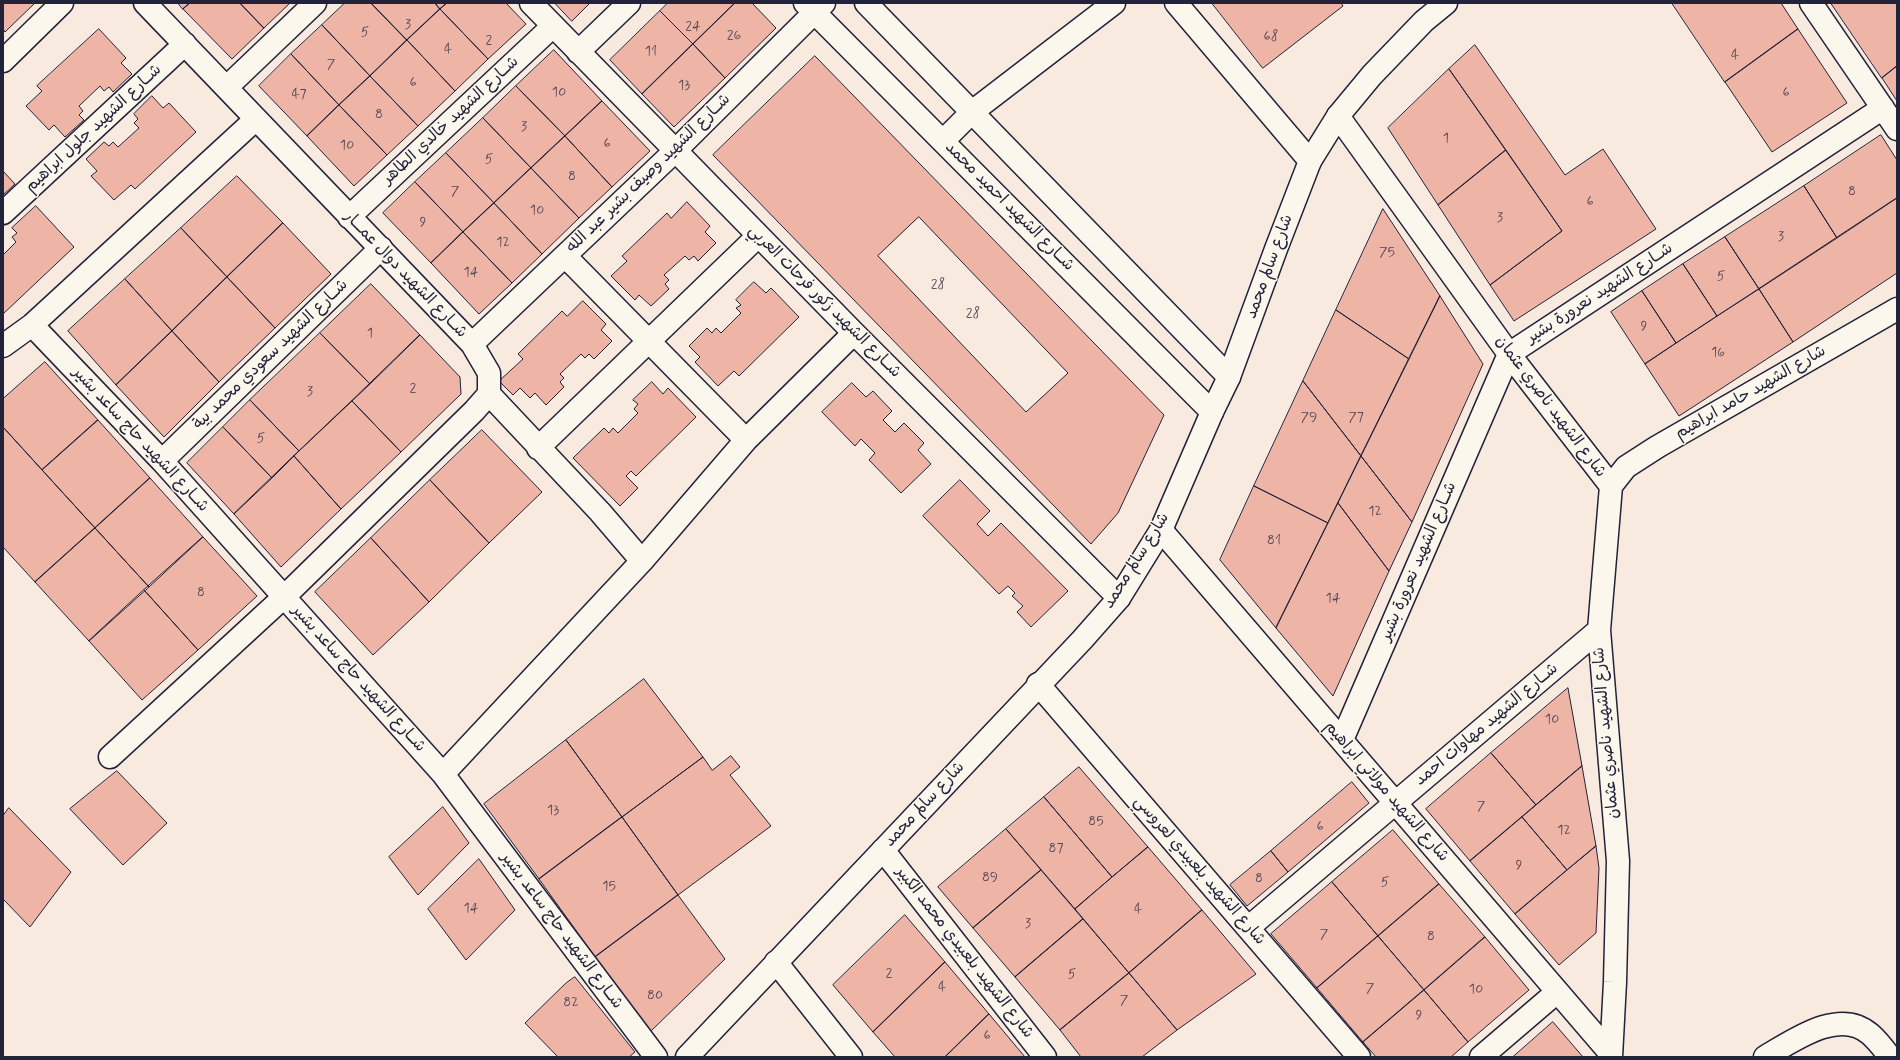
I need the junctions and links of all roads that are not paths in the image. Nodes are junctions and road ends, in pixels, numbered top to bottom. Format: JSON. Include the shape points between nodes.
{"nodes":[{"id":1,"x":62,"y":3,"type":"edge"},
{"id":2,"x":145,"y":3,"type":"edge"},
{"id":3,"x":315,"y":3,"type":"edge"},
{"id":4,"x":531,"y":3,"type":"edge"},
{"id":5,"x":629,"y":3,"type":"edge"},
{"id":6,"x":866,"y":3,"type":"edge"},
{"id":7,"x":1114,"y":3,"type":"edge"},
{"id":8,"x":1176,"y":3,"type":"edge"},
{"id":9,"x":1446,"y":3,"type":"edge"},
{"id":10,"x":1811,"y":3,"type":"edge"},
{"id":11,"x":815,"y":6,"type":"edge"},
{"id":12,"x":553,"y":26,"type":"junction"},
{"id":13,"x":185,"y":44,"type":"junction"},
{"id":14,"x":578,"y":52,"type":"junction"},
{"id":15,"x":3,"y":61,"type":"edge"},
{"id":16,"x":227,"y":87,"type":"junction"},
{"id":17,"x":1883,"y":108,"type":"junction"},
{"id":18,"x":972,"y":112,"type":"junction"},
{"id":19,"x":1338,"y":116,"type":"junction"},
{"id":20,"x":256,"y":119,"type":"junction"},
{"id":21,"x":1897,"y":129,"type":"edge"},
{"id":22,"x":943,"y":141,"type":"junction"},
{"id":23,"x":675,"y":151,"type":"junction"},
{"id":24,"x":1310,"y":161,"type":"junction"},
{"id":25,"x":3,"y":213,"type":"edge"},
{"id":26,"x":349,"y":217,"type":"junction"},
{"id":27,"x":758,"y":236,"type":"junction"},
{"id":28,"x":381,"y":248,"type":"junction"},
{"id":29,"x":565,"y":256,"type":"junction"},
{"id":30,"x":1897,"y":310,"type":"edge"},
{"id":31,"x":32,"y":325,"type":"junction"},
{"id":32,"x":854,"y":333,"type":"junction"},
{"id":33,"x":648,"y":341,"type":"junction"},
{"id":34,"x":472,"y":344,"type":"junction"},
{"id":35,"x":3,"y":346,"type":"edge"},
{"id":36,"x":1509,"y":354,"type":"junction"},
{"id":37,"x":1229,"y":377,"type":"junction"},
{"id":38,"x":489,"y":394,"type":"junction"},
{"id":39,"x":1212,"y":412,"type":"junction"},
{"id":40,"x":746,"y":440,"type":"junction"},
{"id":41,"x":538,"y":448,"type":"junction"},
{"id":42,"x":162,"y":461,"type":"junction"},
{"id":43,"x":1611,"y":486,"type":"junction"},
{"id":44,"x":1161,"y":530,"type":"junction"},
{"id":45,"x":642,"y":561,"type":"junction"},
{"id":46,"x":284,"y":596,"type":"junction"},
{"id":47,"x":1119,"y":598,"type":"junction"},
{"id":48,"x":1599,"y":630,"type":"junction"},
{"id":49,"x":1038,"y":684,"type":"junction"},
{"id":50,"x":1342,"y":740,"type":"junction"},
{"id":51,"x":110,"y":757,"type":"dead end"},
{"id":52,"x":443,"y":774,"type":"junction"},
{"id":53,"x":1396,"y":802,"type":"junction"},
{"id":54,"x":883,"y":850,"type":"junction"},
{"id":55,"x":1248,"y":928,"type":"junction"},
{"id":56,"x":776,"y":962,"type":"junction"},
{"id":57,"x":1557,"y":992,"type":"junction"},
{"id":58,"x":1611,"y":1055,"type":"edge"},
{"id":59,"x":656,"y":1057,"type":"edge"},
{"id":60,"x":687,"y":1057,"type":"edge"},
{"id":61,"x":851,"y":1057,"type":"edge"},
{"id":62,"x":1045,"y":1057,"type":"edge"},
{"id":63,"x":1359,"y":1057,"type":"edge"},
{"id":64,"x":1481,"y":1057,"type":"edge"},
{"id":65,"x":1765,"y":1057,"type":"edge"},
{"id":66,"x":1890,"y":1057,"type":"edge"}],
"edges":[{"from":1,"to":15,"type":"street"},
{"from":2,"to":13,"type":"street","name":"شــارع الشهيد دوال عمـــار"},
{"from":3,"to":16,"type":"street"},
{"from":4,"to":12,"type":"street","name":"شــارع الشهيد زكور فرحات العربي"},
{"from":5,"to":14,"type":"street"},
{"from":6,"to":18,"type":"street"},
{"from":7,"to":18,"type":"street"},
{"from":8,"to":24,"type":"street"},
{"from":9,"to":19,"type":"street","name":"شارع سالم محمد","via":[[1424,21],[1372,75]]},
{"from":10,"to":17,"type":"street"},
{"from":11,"to":22,"type":"street","name":"شــارع الشهيد احميد محمد"},
{"from":11,"to":23,"type":"street","name":"شــارع الشهيد وصيف بشير عبد الله"},
{"from":12,"to":14,"type":"street","name":"شــارع الشهيد زكور فرحات العربي"},
{"from":12,"to":26,"type":"street","name":"شــارع الشهيد خالدي الطاهر"},
{"from":13,"to":16,"type":"street","name":"شــارع الشهيد دوال عمـــار"},
{"from":13,"to":25,"type":"street","name":"شــارع الشهيد جلول ابراهيم"},
{"from":14,"to":23,"type":"street","name":"شــارع الشهيد زكور فرحات العربي"},
{"from":16,"to":20,"type":"street","name":"شــارع الشهيد دوال عمـــار"},
{"from":17,"to":21,"type":"street"},
{"from":17,"to":36,"type":"street","name":"شــارع الشهيد نعرورة بشير"},
{"from":18,"to":22,"type":"street"},
{"from":18,"to":37,"type":"street"},
{"from":19,"to":24,"type":"street","name":"شارع سالم محمد"},
{"from":19,"to":36,"type":"street","name":"شارع الشهيد ناصري عثمان"},
{"from":20,"to":26,"type":"street","name":"شــارع الشهيد دوال عمـــار"},
{"from":20,"to":31,"type":"street"},
{"from":22,"to":39,"type":"street","name":"شــارع الشهيد احميد محمد"},
{"from":23,"to":27,"type":"street","name":"شــارع الشهيد زكور فرحات العربي"},
{"from":23,"to":29,"type":"street","name":"شــارع الشهيد وصيف بشير عبد الله"},
{"from":24,"to":37,"type":"street","name":"شارع سالم محمد"},
{"from":26,"to":28,"type":"street","name":"شــارع الشهيد دوال عمـــار"},
{"from":27,"to":32,"type":"street","name":"شــارع الشهيد زكور فرحات العربي"},
{"from":27,"to":33,"type":"street"},
{"from":28,"to":34,"type":"street","name":"شــارع الشهيد دوال عمـــار"},
{"from":28,"to":42,"type":"street","name":"شــارع الشهيد سعودي محمد بية"},
{"from":29,"to":33,"type":"street"},
{"from":29,"to":34,"type":"street","name":"شــارع الشهيد وصيف بشير عبد الله"},
{"from":30,"to":43,"type":"street","name":"شارع الشهيد حامد ابراهيم","via":[[1657,447],[1626,467]]},
{"from":31,"to":35,"type":"street"},
{"from":31,"to":42,"type":"street","name":"شــارع الشهيد حاج ساعد بشير"},
{"from":32,"to":40,"type":"street"},
{"from":32,"to":47,"type":"street","name":"شــارع الشهيد زكور فرحات العربي"},
{"from":33,"to":40,"type":"street"},
{"from":33,"to":41,"type":"street"},
{"from":34,"to":38,"type":"street","name":"شــارع الشهيد دوال عمـــار","via":[[489,373]]},
{"from":36,"to":43,"type":"street","name":"شارع الشهيد ناصري عثمان"},
{"from":36,"to":50,"type":"street","name":"شــارع الشهيد نعرورة بشير"},
{"from":37,"to":39,"type":"street","name":"شارع سالم محمد"},
{"from":38,"to":41,"type":"street"},
{"from":38,"to":46,"type":"street"},
{"from":39,"to":44,"type":"street","name":"شارع سالم محمد"},
{"from":40,"to":45,"type":"street"},
{"from":41,"to":45,"type":"street","via":[[600,512]]},
{"from":42,"to":46,"type":"street","name":"شــارع الشهيد حاج ساعد بشير"},
{"from":43,"to":48,"type":"street","name":"شارع الشهيد ناصري عثمان"},
{"from":44,"to":47,"type":"street","name":"شارع سالم محمد"},
{"from":44,"to":50,"type":"street","name":"شارع الشهيد مولاتي ابراهيم"},
{"from":45,"to":52,"type":"street"},
{"from":46,"to":51,"type":"street"},
{"from":46,"to":52,"type":"street","name":"شــارع الشهيد حاج ساعد بشير"},
{"from":47,"to":49,"type":"street","name":"شارع سالم محمد"},
{"from":48,"to":53,"type":"street","name":"شــارع الشهيد مهاوات احمد"},
{"from":48,"to":58,"type":"street","name":"شارع الشهيد ناصري عثمان","via":[[1618,861]]},
{"from":49,"to":54,"type":"street","name":"شارع سالم محمد"},
{"from":49,"to":55,"type":"street","name":"شارع الشهيد بلعبيدي لعروسي"},
{"from":50,"to":53,"type":"street","name":"شارع الشهيد مولاتي ابراهيم"},
{"from":52,"to":59,"type":"street","name":"شــارع الشهيد حاج ساعد بشير"},
{"from":53,"to":55,"type":"street","name":"شــارع الشهيد مهاوات احمد"},
{"from":53,"to":57,"type":"street","name":"شارع الشهيد مولاتي ابراهيم"},
{"from":54,"to":56,"type":"street","name":"شارع سالم محمد"},
{"from":54,"to":62,"type":"street","name":"شارع الشهيد بلعبيدي محمد الكبير"},
{"from":55,"to":63,"type":"street","name":"شارع الشهيد بلعبيدي لعروسي"},
{"from":56,"to":60,"type":"street","name":"شارع سالم محمد"},
{"from":56,"to":61,"type":"street"},
{"from":57,"to":58,"type":"street","name":"شارع الشهيد مولاتي ابراهيم"},
{"from":57,"to":64,"type":"street"},
{"from":65,"to":66,"type":"street","via":[[1805,1034],[1834,1023],[1852,1024],[1869,1033]]}]}
